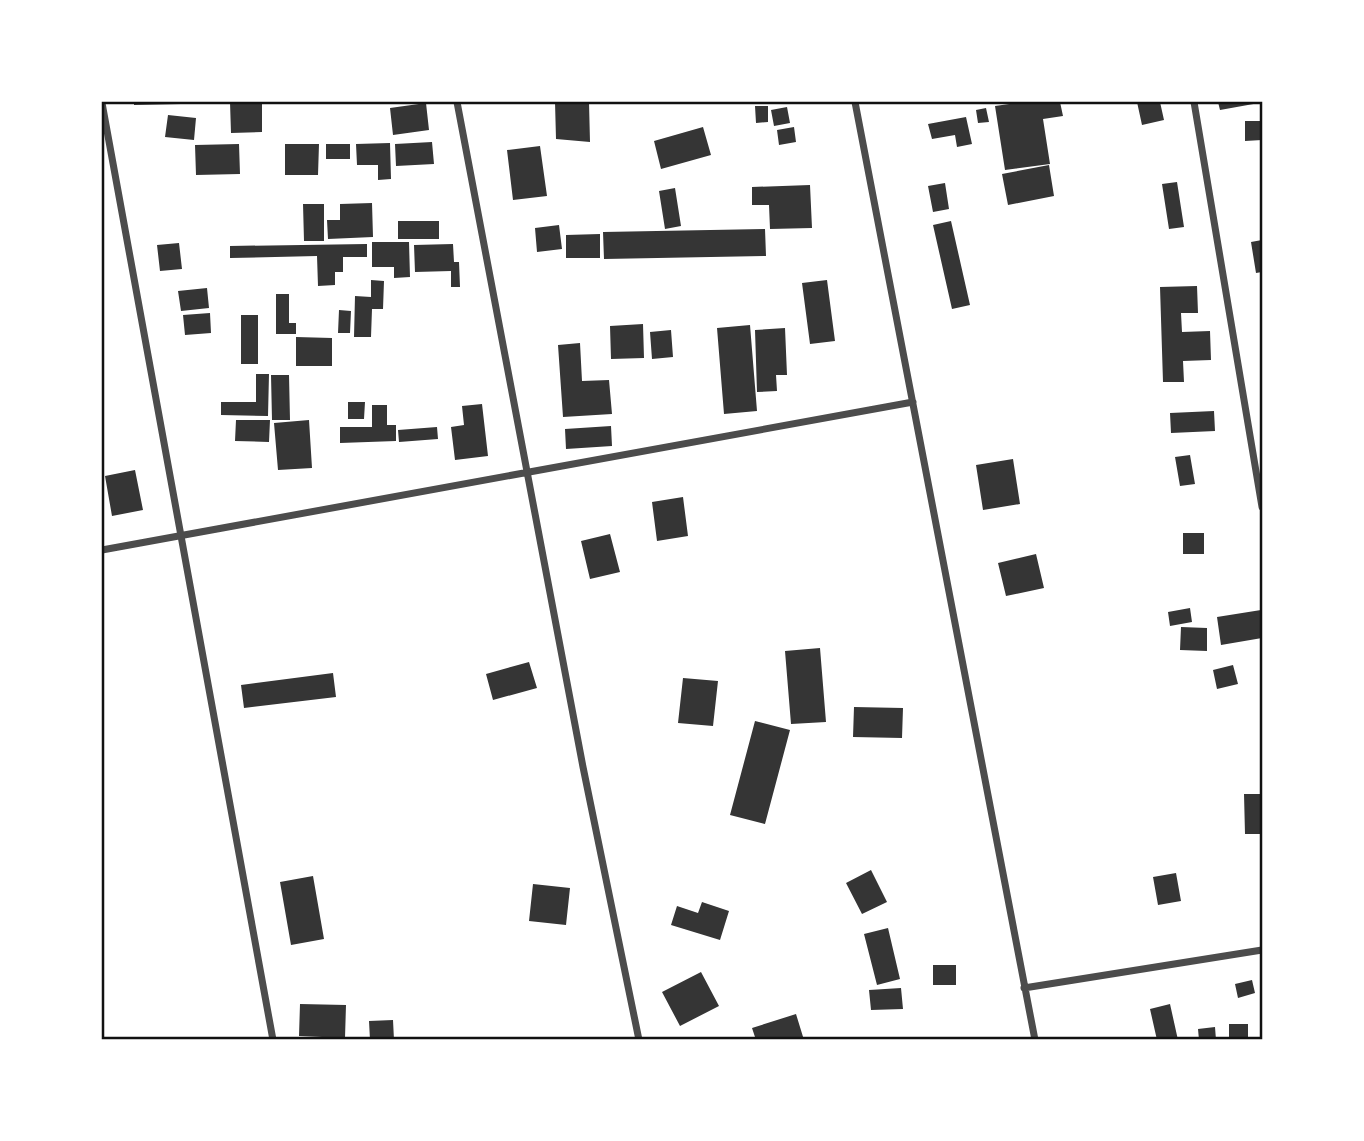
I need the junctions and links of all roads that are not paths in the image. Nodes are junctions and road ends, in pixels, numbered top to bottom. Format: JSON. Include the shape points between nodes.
{"nodes":[{"id":1,"x":457,"y":102,"type":"edge"},
{"id":2,"x":855,"y":102,"type":"edge"},
{"id":3,"x":1194,"y":102,"type":"edge"},
{"id":4,"x":102,"y":103,"type":"edge"},
{"id":5,"x":913,"y":401,"type":"junction"},
{"id":6,"x":526,"y":471,"type":"junction"},
{"id":7,"x":1262,"y":507,"type":"edge"},
{"id":8,"x":181,"y":536,"type":"junction"},
{"id":9,"x":102,"y":550,"type":"edge"},
{"id":10,"x":1262,"y":950,"type":"edge"},
{"id":11,"x":1024,"y":988,"type":"junction"},
{"id":12,"x":273,"y":1040,"type":"edge"},
{"id":13,"x":639,"y":1040,"type":"edge"},
{"id":14,"x":1035,"y":1040,"type":"edge"}],
"edges":[{"from":1,"to":6,"type":"street"},
{"from":2,"to":5,"type":"street"},
{"from":3,"to":7,"type":"street"},
{"from":4,"to":8,"type":"street"},
{"from":5,"to":6,"type":"street"},
{"from":5,"to":11,"type":"street"},
{"from":6,"to":8,"type":"street"},
{"from":6,"to":13,"type":"street"},
{"from":8,"to":9,"type":"street"},
{"from":8,"to":12,"type":"street"},
{"from":10,"to":11,"type":"street"},
{"from":11,"to":14,"type":"street"}]}
